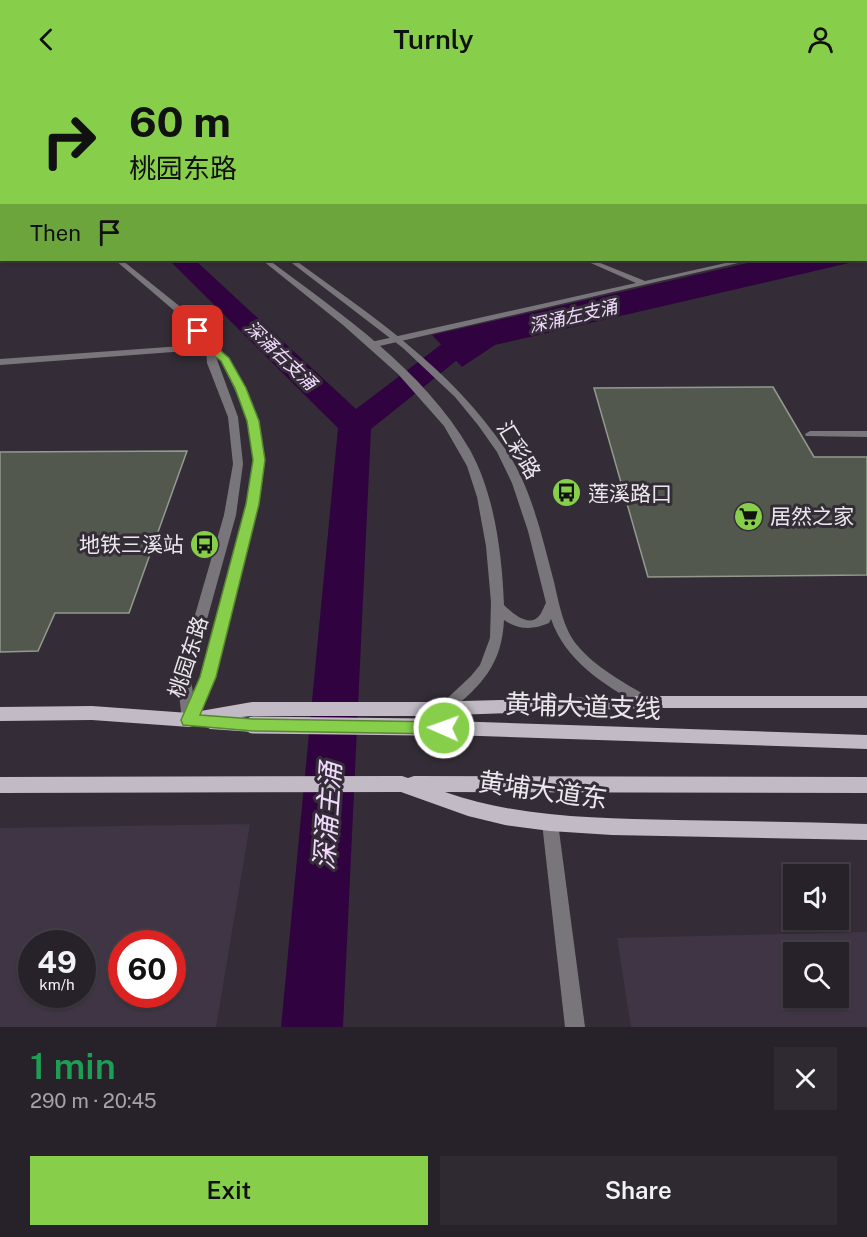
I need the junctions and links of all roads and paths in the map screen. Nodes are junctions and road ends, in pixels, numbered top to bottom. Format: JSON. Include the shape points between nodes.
{"nodes":[{"id":1,"x":121,"y":261,"type":"edge"},
{"id":2,"x":266,"y":261,"type":"edge"},
{"id":3,"x":292,"y":261,"type":"edge"},
{"id":4,"x":590,"y":261,"type":"edge"},
{"id":5,"x":743,"y":261,"type":"edge"},
{"id":6,"x":644,"y":283,"type":"junction"},
{"id":7,"x":355,"y":308,"type":"junction"},
{"id":8,"x":332,"y":314,"type":"junction"},
{"id":9,"x":396,"y":339,"type":"junction"},
{"id":10,"x":371,"y":345,"type":"junction"},
{"id":11,"x":210,"y":347,"type":"junction"},
{"id":12,"x":0,"y":362,"type":"edge"},
{"id":13,"x":810,"y":434,"type":"dead end"},
{"id":14,"x":867,"y":434,"type":"edge"},
{"id":15,"x":553,"y":602,"type":"junction"},
{"id":16,"x":497,"y":606,"type":"junction"},
{"id":17,"x":645,"y":702,"type":"junction"},
{"id":18,"x":867,"y":702,"type":"edge"},
{"id":19,"x":435,"y":708,"type":"junction"},
{"id":20,"x":0,"y":714,"type":"edge"},
{"id":21,"x":252,"y":717,"type":"junction"},
{"id":22,"x":189,"y":720,"type":"junction"},
{"id":23,"x":867,"y":742,"type":"edge"},
{"id":24,"x":402,"y":784,"type":"junction"},
{"id":25,"x":0,"y":785,"type":"edge"},
{"id":26,"x":867,"y":786,"type":"edge"},
{"id":27,"x":550,"y":823,"type":"junction"},
{"id":28,"x":867,"y":832,"type":"edge"},
{"id":29,"x":575,"y":1027,"type":"edge"}],
"edges":[{"from":1,"to":11,"type":"street","name":"桃园东路","via":[[180,311]]},
{"from":2,"to":8,"type":"street"},
{"from":3,"to":7,"type":"street","name":"汇彩路"},
{"from":4,"to":6,"type":"street"},
{"from":5,"to":6,"type":"street"},
{"from":6,"to":9,"type":"street"},
{"from":7,"to":8,"type":"street"},
{"from":7,"to":9,"type":"street","name":"汇彩路"},
{"from":8,"to":10,"type":"street"},
{"from":9,"to":10,"type":"street"},
{"from":9,"to":15,"type":"street","name":"汇彩路","via":[[452,390],[487,431],[513,471],[525,497]]},
{"from":10,"to":16,"type":"street","via":[[427,401],[464,450],[485,505]]},
{"from":11,"to":12,"type":"street"},
{"from":11,"to":22,"type":"street","name":"桃园东路","via":[[212,363],[233,417],[238,464],[230,515],[184,677]]},
{"from":11,"to":22,"type":"street","name":"桃园东路","via":[[225,360],[240,388],[253,421],[259,460],[252,504],[208,677]]},
{"from":13,"to":14,"type":"street"},
{"from":15,"to":16,"type":"street","via":[[544,620],[532,624],[514,621]]},
{"from":15,"to":17,"type":"street","name":"汇彩路","via":[[561,628],[578,654]]},
{"from":16,"to":19,"type":"street","via":[[495,650],[488,666],[470,688]]},
{"from":17,"to":18,"type":"main road"},
{"from":17,"to":19,"type":"main road"},
{"from":19,"to":21,"type":"main road"},
{"from":20,"to":22,"type":"main road","via":[[92,713]]},
{"from":21,"to":22,"type":"main road","name":"黄埔大道支线"},
{"from":21,"to":23,"type":"main road","name":"黄埔大道支线","bridge":true,"via":[[420,727]]},
{"from":24,"to":25,"type":"main road","name":"黄埔大道东"},
{"from":24,"to":26,"type":"main road"},
{"from":24,"to":27,"type":"main road","name":"黄埔大道东","via":[[468,808]]},
{"from":27,"to":28,"type":"main road","name":"黄埔大道东"},
{"from":27,"to":29,"type":"street"}]}
